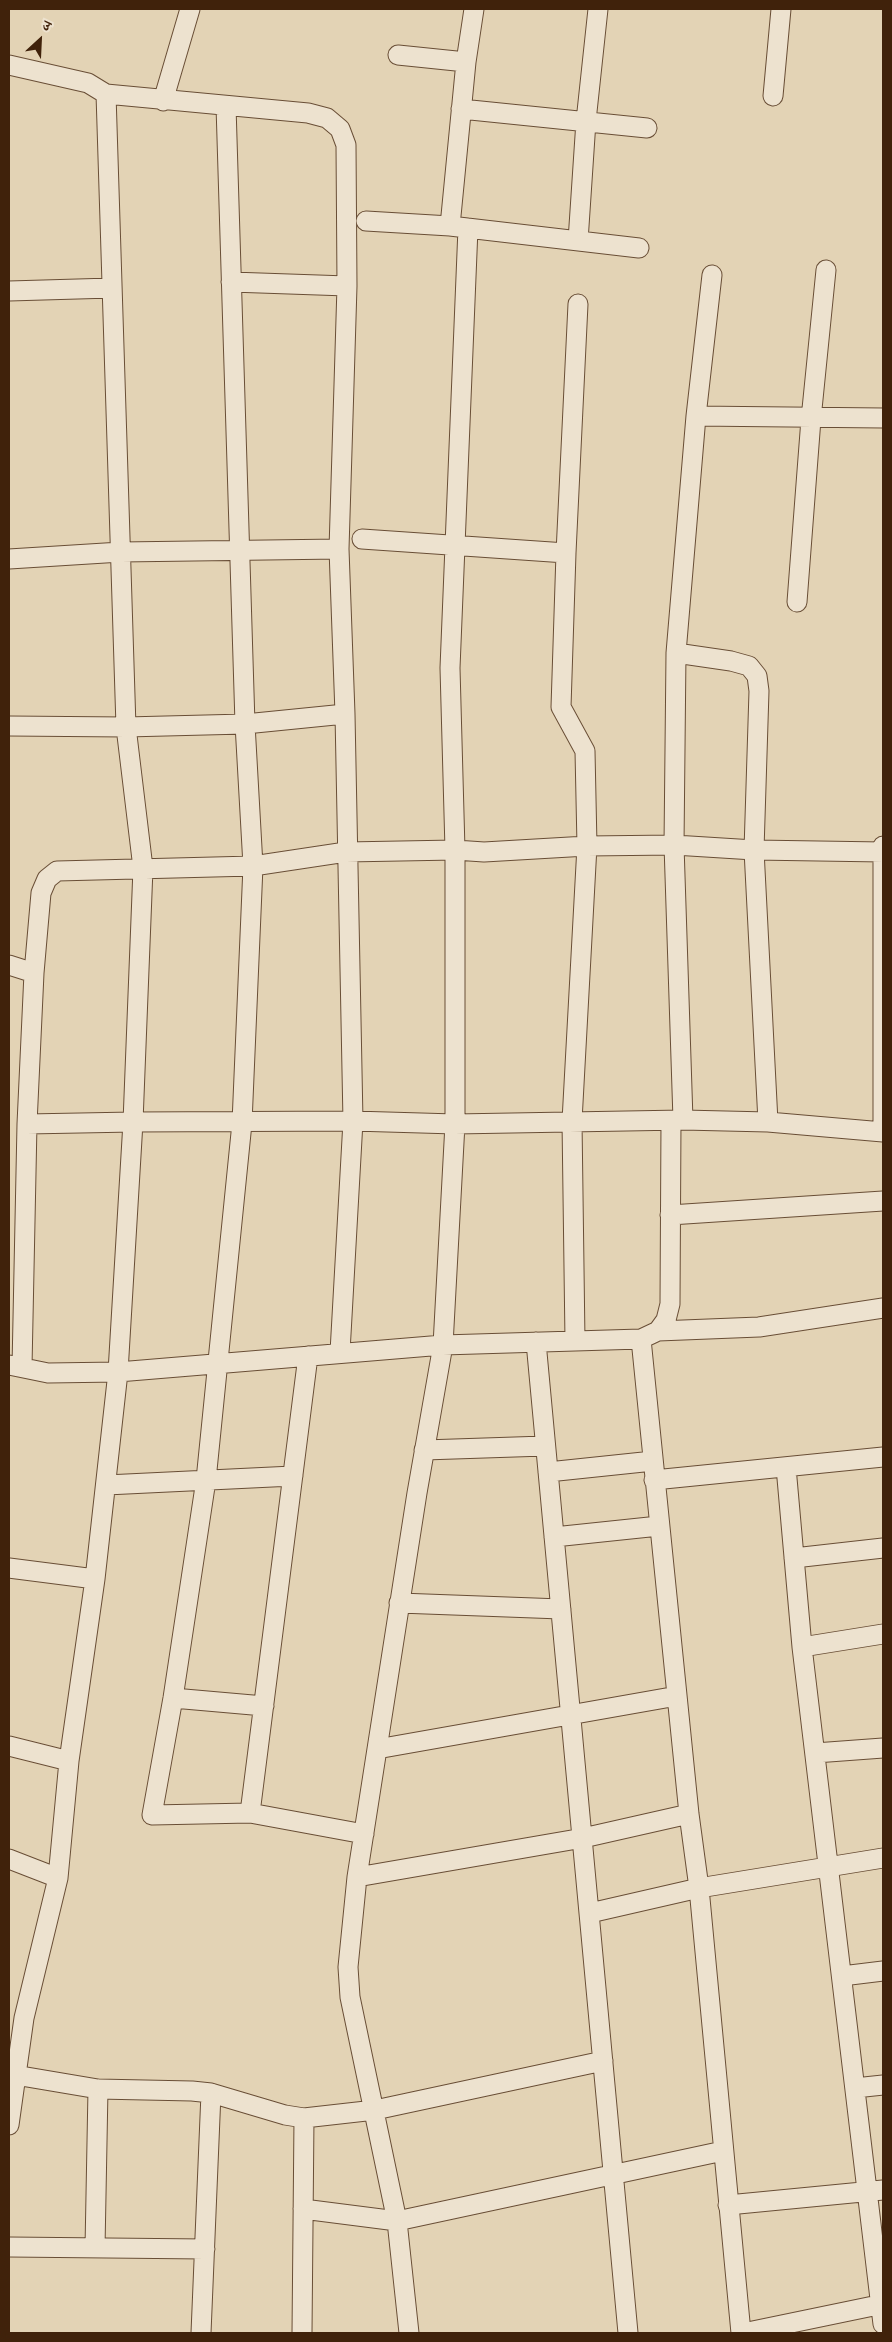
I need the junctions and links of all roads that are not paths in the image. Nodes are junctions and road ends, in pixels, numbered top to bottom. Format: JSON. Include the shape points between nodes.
{"nodes":[{"id":1,"x":190,"y":9,"type":"edge"},
{"id":2,"x":474,"y":9,"type":"edge"},
{"id":3,"x":598,"y":9,"type":"edge"},
{"id":4,"x":781,"y":9,"type":"edge"},
{"id":5,"x":398,"y":55,"type":"dead end"},
{"id":6,"x":466,"y":62,"type":"junction"},
{"id":7,"x":9,"y":65,"type":"edge"},
{"id":8,"x":106,"y":94,"type":"junction"},
{"id":9,"x":773,"y":96,"type":"dead end"},
{"id":10,"x":163,"y":101,"type":"junction"},
{"id":11,"x":226,"y":106,"type":"junction"},
{"id":12,"x":461,"y":109,"type":"junction"},
{"id":13,"x":586,"y":122,"type":"junction"},
{"id":14,"x":648,"y":128,"type":"dead end"},
{"id":15,"x":366,"y":221,"type":"dead end"},
{"id":16,"x":459,"y":227,"type":"junction"},
{"id":17,"x":578,"y":241,"type":"junction"},
{"id":18,"x":639,"y":248,"type":"dead end"},
{"id":19,"x":826,"y":270,"type":"dead end"},
{"id":20,"x":712,"y":276,"type":"dead end"},
{"id":21,"x":231,"y":282,"type":"junction"},
{"id":22,"x":347,"y":286,"type":"junction"},
{"id":23,"x":112,"y":288,"type":"junction"},
{"id":24,"x":9,"y":291,"type":"edge"},
{"id":25,"x":578,"y":304,"type":"dead end"},
{"id":26,"x":696,"y":416,"type":"junction"},
{"id":27,"x":883,"y":418,"type":"edge"},
{"id":28,"x":811,"y":419,"type":"junction"},
{"id":29,"x":362,"y":539,"type":"dead end"},
{"id":30,"x":454,"y":546,"type":"junction"},
{"id":31,"x":339,"y":549,"type":"junction"},
{"id":32,"x":239,"y":551,"type":"junction"},
{"id":33,"x":121,"y":552,"type":"junction"},
{"id":34,"x":566,"y":553,"type":"junction"},
{"id":35,"x":9,"y":559,"type":"edge"},
{"id":36,"x":797,"y":602,"type":"dead end"},
{"id":37,"x":676,"y":653,"type":"junction"},
{"id":38,"x":345,"y":714,"type":"junction"},
{"id":39,"x":245,"y":724,"type":"junction"},
{"id":40,"x":9,"y":726,"type":"edge"},
{"id":41,"x":126,"y":727,"type":"junction"},
{"id":42,"x":674,"y":844,"type":"junction"},
{"id":43,"x":587,"y":846,"type":"junction"},
{"id":44,"x":883,"y":846,"type":"edge"},
{"id":45,"x":455,"y":850,"type":"junction"},
{"id":46,"x":754,"y":850,"type":"junction"},
{"id":47,"x":346,"y":852,"type":"junction"},
{"id":48,"x":883,"y":852,"type":"edge"},
{"id":49,"x":253,"y":866,"type":"junction"},
{"id":50,"x":143,"y":868,"type":"junction"},
{"id":51,"x":9,"y":965,"type":"edge"},
{"id":52,"x":34,"y":972,"type":"junction"},
{"id":53,"x":572,"y":1120,"type":"junction"},
{"id":54,"x":677,"y":1120,"type":"junction"},
{"id":55,"x":353,"y":1121,"type":"junction"},
{"id":56,"x":134,"y":1122,"type":"junction"},
{"id":57,"x":768,"y":1122,"type":"junction"},
{"id":58,"x":242,"y":1123,"type":"junction"},
{"id":59,"x":27,"y":1124,"type":"junction"},
{"id":60,"x":455,"y":1124,"type":"junction"},
{"id":61,"x":883,"y":1132,"type":"edge"},
{"id":62,"x":883,"y":1201,"type":"edge"},
{"id":63,"x":670,"y":1215,"type":"junction"},
{"id":64,"x":883,"y":1308,"type":"edge"},
{"id":65,"x":649,"y":1335,"type":"junction"},
{"id":66,"x":575,"y":1341,"type":"junction"},
{"id":67,"x":536,"y":1342,"type":"junction"},
{"id":68,"x":443,"y":1345,"type":"junction"},
{"id":69,"x":340,"y":1352,"type":"junction"},
{"id":70,"x":308,"y":1356,"type":"junction"},
{"id":71,"x":219,"y":1364,"type":"junction"},
{"id":72,"x":15,"y":1366,"type":"edge"},
{"id":73,"x":118,"y":1372,"type":"junction"},
{"id":74,"x":546,"y":1446,"type":"junction"},
{"id":75,"x":424,"y":1450,"type":"junction"},
{"id":76,"x":883,"y":1457,"type":"edge"},
{"id":77,"x":653,"y":1461,"type":"junction"},
{"id":78,"x":786,"y":1467,"type":"junction"},
{"id":79,"x":548,"y":1472,"type":"junction"},
{"id":80,"x":293,"y":1476,"type":"junction"},
{"id":81,"x":206,"y":1480,"type":"junction"},
{"id":82,"x":654,"y":1480,"type":"junction"},
{"id":83,"x":106,"y":1485,"type":"junction"},
{"id":84,"x":659,"y":1526,"type":"junction"},
{"id":85,"x":554,"y":1537,"type":"junction"},
{"id":86,"x":883,"y":1548,"type":"edge"},
{"id":87,"x":794,"y":1558,"type":"junction"},
{"id":88,"x":9,"y":1568,"type":"edge"},
{"id":89,"x":95,"y":1579,"type":"junction"},
{"id":90,"x":400,"y":1603,"type":"junction"},
{"id":91,"x":561,"y":1609,"type":"junction"},
{"id":92,"x":883,"y":1634,"type":"edge"},
{"id":93,"x":802,"y":1647,"type":"junction"},
{"id":94,"x":677,"y":1696,"type":"junction"},
{"id":95,"x":173,"y":1698,"type":"junction"},
{"id":96,"x":264,"y":1706,"type":"junction"},
{"id":97,"x":571,"y":1714,"type":"junction"},
{"id":98,"x":9,"y":1746,"type":"edge"},
{"id":99,"x":883,"y":1748,"type":"edge"},
{"id":100,"x":377,"y":1749,"type":"junction"},
{"id":101,"x":815,"y":1753,"type":"junction"},
{"id":102,"x":69,"y":1760,"type":"junction"},
{"id":103,"x":250,"y":1813,"type":"junction"},
{"id":104,"x":689,"y":1814,"type":"junction"},
{"id":105,"x":364,"y":1834,"type":"junction"},
{"id":106,"x":583,"y":1838,"type":"junction"},
{"id":107,"x":883,"y":1858,"type":"edge"},
{"id":108,"x":9,"y":1859,"type":"edge"},
{"id":109,"x":829,"y":1865,"type":"junction"},
{"id":110,"x":357,"y":1877,"type":"junction"},
{"id":111,"x":58,"y":1878,"type":"junction"},
{"id":112,"x":699,"y":1888,"type":"junction"},
{"id":113,"x":590,"y":1913,"type":"junction"},
{"id":114,"x":883,"y":1971,"type":"edge"},
{"id":115,"x":842,"y":1976,"type":"junction"},
{"id":116,"x":17,"y":2015,"type":"edge"},
{"id":117,"x":603,"y":2062,"type":"junction"},
{"id":118,"x":15,"y":2075,"type":"junction"},
{"id":119,"x":883,"y":2085,"type":"edge"},
{"id":120,"x":855,"y":2088,"type":"junction"},
{"id":121,"x":98,"y":2089,"type":"junction"},
{"id":122,"x":211,"y":2093,"type":"junction"},
{"id":123,"x":375,"y":2110,"type":"junction"},
{"id":124,"x":304,"y":2118,"type":"junction"},
{"id":125,"x":9,"y":2125,"type":"edge"},
{"id":126,"x":723,"y":2151,"type":"junction"},
{"id":127,"x":613,"y":2175,"type":"junction"},
{"id":128,"x":875,"y":2191,"type":"edge"},
{"id":129,"x":728,"y":2205,"type":"junction"},
{"id":130,"x":303,"y":2209,"type":"junction"},
{"id":131,"x":397,"y":2220,"type":"junction"},
{"id":132,"x":9,"y":2247,"type":"edge"},
{"id":133,"x":95,"y":2248,"type":"junction"},
{"id":134,"x":205,"y":2249,"type":"junction"},
{"id":135,"x":882,"y":2304,"type":"edge"},
{"id":136,"x":883,"y":2324,"type":"edge"},
{"id":137,"x":201,"y":2333,"type":"edge"},
{"id":138,"x":302,"y":2333,"type":"edge"},
{"id":139,"x":409,"y":2333,"type":"edge"},
{"id":140,"x":628,"y":2333,"type":"edge"},
{"id":141,"x":742,"y":2333,"type":"edge"}],
"edges":[{"from":1,"to":10,"type":"street"},
{"from":2,"to":6,"type":"street"},
{"from":3,"to":13,"type":"street"},
{"from":4,"to":9,"type":"street"},
{"from":5,"to":6,"type":"street"},
{"from":6,"to":12,"type":"street"},
{"from":7,"to":8,"type":"street","via":[[88,83]]},
{"from":8,"to":10,"type":"street"},
{"from":8,"to":23,"type":"street"},
{"from":10,"to":11,"type":"street"},
{"from":11,"to":21,"type":"street"},
{"from":11,"to":22,"type":"street","via":[[308,113],[327,118],[340,129],[346,145]]},
{"from":12,"to":13,"type":"street"},
{"from":12,"to":16,"type":"street"},
{"from":13,"to":14,"type":"street"},
{"from":13,"to":17,"type":"street"},
{"from":15,"to":16,"type":"street"},
{"from":16,"to":17,"type":"street"},
{"from":16,"to":30,"type":"street"},
{"from":17,"to":18,"type":"street"},
{"from":19,"to":28,"type":"street"},
{"from":20,"to":26,"type":"street"},
{"from":21,"to":22,"type":"street"},
{"from":21,"to":32,"type":"street"},
{"from":22,"to":31,"type":"street"},
{"from":23,"to":24,"type":"street"},
{"from":23,"to":33,"type":"street"},
{"from":25,"to":34,"type":"street"},
{"from":26,"to":28,"type":"street"},
{"from":26,"to":37,"type":"street"},
{"from":27,"to":28,"type":"street"},
{"from":28,"to":36,"type":"street"},
{"from":29,"to":30,"type":"street"},
{"from":30,"to":34,"type":"street"},
{"from":30,"to":45,"type":"street","via":[[450,668]]},
{"from":31,"to":32,"type":"street"},
{"from":31,"to":38,"type":"street"},
{"from":32,"to":33,"type":"street"},
{"from":32,"to":39,"type":"street"},
{"from":33,"to":35,"type":"street"},
{"from":33,"to":41,"type":"street"},
{"from":34,"to":43,"type":"street","via":[[561,707],[585,750]]},
{"from":37,"to":42,"type":"street"},
{"from":37,"to":46,"type":"street","via":[[732,660],[749,666],[757,676]]},
{"from":38,"to":39,"type":"street"},
{"from":38,"to":47,"type":"street"},
{"from":39,"to":41,"type":"street"},
{"from":39,"to":49,"type":"street"},
{"from":40,"to":41,"type":"street"},
{"from":41,"to":50,"type":"street"},
{"from":42,"to":43,"type":"street"},
{"from":42,"to":46,"type":"street"},
{"from":42,"to":54,"type":"street"},
{"from":43,"to":45,"type":"street","via":[[484,852]]},
{"from":43,"to":53,"type":"street"},
{"from":44,"to":48,"type":"street"},
{"from":45,"to":47,"type":"street"},
{"from":45,"to":60,"type":"street"},
{"from":46,"to":48,"type":"street"},
{"from":46,"to":57,"type":"street"},
{"from":47,"to":49,"type":"street"},
{"from":47,"to":55,"type":"street"},
{"from":48,"to":61,"type":"street"},
{"from":49,"to":50,"type":"street"},
{"from":49,"to":58,"type":"street"},
{"from":50,"to":52,"type":"street","via":[[57,871],[47,879],[41,893]]},
{"from":50,"to":56,"type":"street"},
{"from":51,"to":52,"type":"street"},
{"from":52,"to":59,"type":"street"},
{"from":53,"to":54,"type":"street"},
{"from":53,"to":60,"type":"street"},
{"from":53,"to":66,"type":"street"},
{"from":54,"to":57,"type":"street"},
{"from":54,"to":63,"type":"street"},
{"from":55,"to":58,"type":"street"},
{"from":55,"to":60,"type":"street"},
{"from":55,"to":69,"type":"street"},
{"from":56,"to":58,"type":"street"},
{"from":56,"to":59,"type":"street"},
{"from":56,"to":73,"type":"street"},
{"from":57,"to":61,"type":"street"},
{"from":58,"to":71,"type":"street"},
{"from":59,"to":72,"type":"street"},
{"from":60,"to":68,"type":"street"},
{"from":62,"to":63,"type":"street"},
{"from":63,"to":65,"type":"street","via":[[670,1304],[666,1320]]},
{"from":64,"to":65,"type":"street","via":[[758,1327]]},
{"from":65,"to":66,"type":"street"},
{"from":65,"to":77,"type":"street"},
{"from":66,"to":67,"type":"street"},
{"from":67,"to":68,"type":"street"},
{"from":67,"to":74,"type":"street"},
{"from":68,"to":69,"type":"street"},
{"from":68,"to":75,"type":"street"},
{"from":69,"to":70,"type":"street"},
{"from":70,"to":71,"type":"street"},
{"from":70,"to":80,"type":"street"},
{"from":71,"to":73,"type":"street"},
{"from":71,"to":81,"type":"street"},
{"from":72,"to":73,"type":"street","via":[[48,1373]]},
{"from":73,"to":83,"type":"street"},
{"from":74,"to":75,"type":"street"},
{"from":74,"to":79,"type":"street"},
{"from":75,"to":90,"type":"street"},
{"from":76,"to":78,"type":"street"},
{"from":77,"to":79,"type":"street"},
{"from":77,"to":82,"type":"street"},
{"from":78,"to":82,"type":"street"},
{"from":78,"to":87,"type":"street"},
{"from":79,"to":85,"type":"street"},
{"from":80,"to":81,"type":"street"},
{"from":80,"to":96,"type":"street"},
{"from":81,"to":83,"type":"street"},
{"from":81,"to":95,"type":"street"},
{"from":82,"to":84,"type":"street"},
{"from":83,"to":89,"type":"street"},
{"from":84,"to":85,"type":"street"},
{"from":84,"to":94,"type":"street"},
{"from":85,"to":91,"type":"street"},
{"from":86,"to":87,"type":"street"},
{"from":87,"to":93,"type":"street"},
{"from":88,"to":89,"type":"street"},
{"from":89,"to":102,"type":"street"},
{"from":90,"to":91,"type":"street"},
{"from":90,"to":100,"type":"street"},
{"from":91,"to":97,"type":"street"},
{"from":92,"to":93,"type":"street"},
{"from":93,"to":101,"type":"street"},
{"from":94,"to":97,"type":"street"},
{"from":94,"to":104,"type":"street"},
{"from":95,"to":96,"type":"street"},
{"from":95,"to":103,"type":"street","via":[[152,1815]]},
{"from":96,"to":103,"type":"street"},
{"from":97,"to":100,"type":"street"},
{"from":97,"to":106,"type":"street"},
{"from":98,"to":102,"type":"street"},
{"from":99,"to":101,"type":"street"},
{"from":100,"to":105,"type":"street"},
{"from":101,"to":109,"type":"street"},
{"from":102,"to":111,"type":"street"},
{"from":103,"to":105,"type":"street"},
{"from":104,"to":106,"type":"street"},
{"from":104,"to":112,"type":"street"},
{"from":105,"to":110,"type":"street"},
{"from":106,"to":110,"type":"street"},
{"from":106,"to":113,"type":"street"},
{"from":107,"to":109,"type":"street"},
{"from":108,"to":111,"type":"street"},
{"from":109,"to":112,"type":"street"},
{"from":109,"to":115,"type":"street"},
{"from":110,"to":123,"type":"street","via":[[348,1967],[350,1997]]},
{"from":111,"to":116,"type":"street"},
{"from":112,"to":113,"type":"street"},
{"from":112,"to":126,"type":"street"},
{"from":113,"to":117,"type":"street"},
{"from":114,"to":115,"type":"street"},
{"from":115,"to":120,"type":"street"},
{"from":116,"to":118,"type":"street"},
{"from":117,"to":123,"type":"street"},
{"from":117,"to":127,"type":"street"},
{"from":118,"to":121,"type":"street"},
{"from":118,"to":125,"type":"street"},
{"from":119,"to":120,"type":"street"},
{"from":120,"to":128,"type":"street"},
{"from":121,"to":122,"type":"street"},
{"from":121,"to":133,"type":"street"},
{"from":122,"to":124,"type":"street"},
{"from":122,"to":134,"type":"street"},
{"from":123,"to":124,"type":"street"},
{"from":123,"to":131,"type":"street"},
{"from":124,"to":130,"type":"street"},
{"from":126,"to":127,"type":"street"},
{"from":126,"to":129,"type":"street"},
{"from":127,"to":131,"type":"street"},
{"from":127,"to":140,"type":"street"},
{"from":128,"to":129,"type":"street"},
{"from":128,"to":135,"type":"street"},
{"from":129,"to":141,"type":"street"},
{"from":130,"to":131,"type":"street"},
{"from":130,"to":138,"type":"street"},
{"from":131,"to":139,"type":"street"},
{"from":132,"to":133,"type":"street"},
{"from":133,"to":134,"type":"street"},
{"from":134,"to":137,"type":"street"},
{"from":135,"to":136,"type":"street"},
{"from":135,"to":141,"type":"street"}]}
